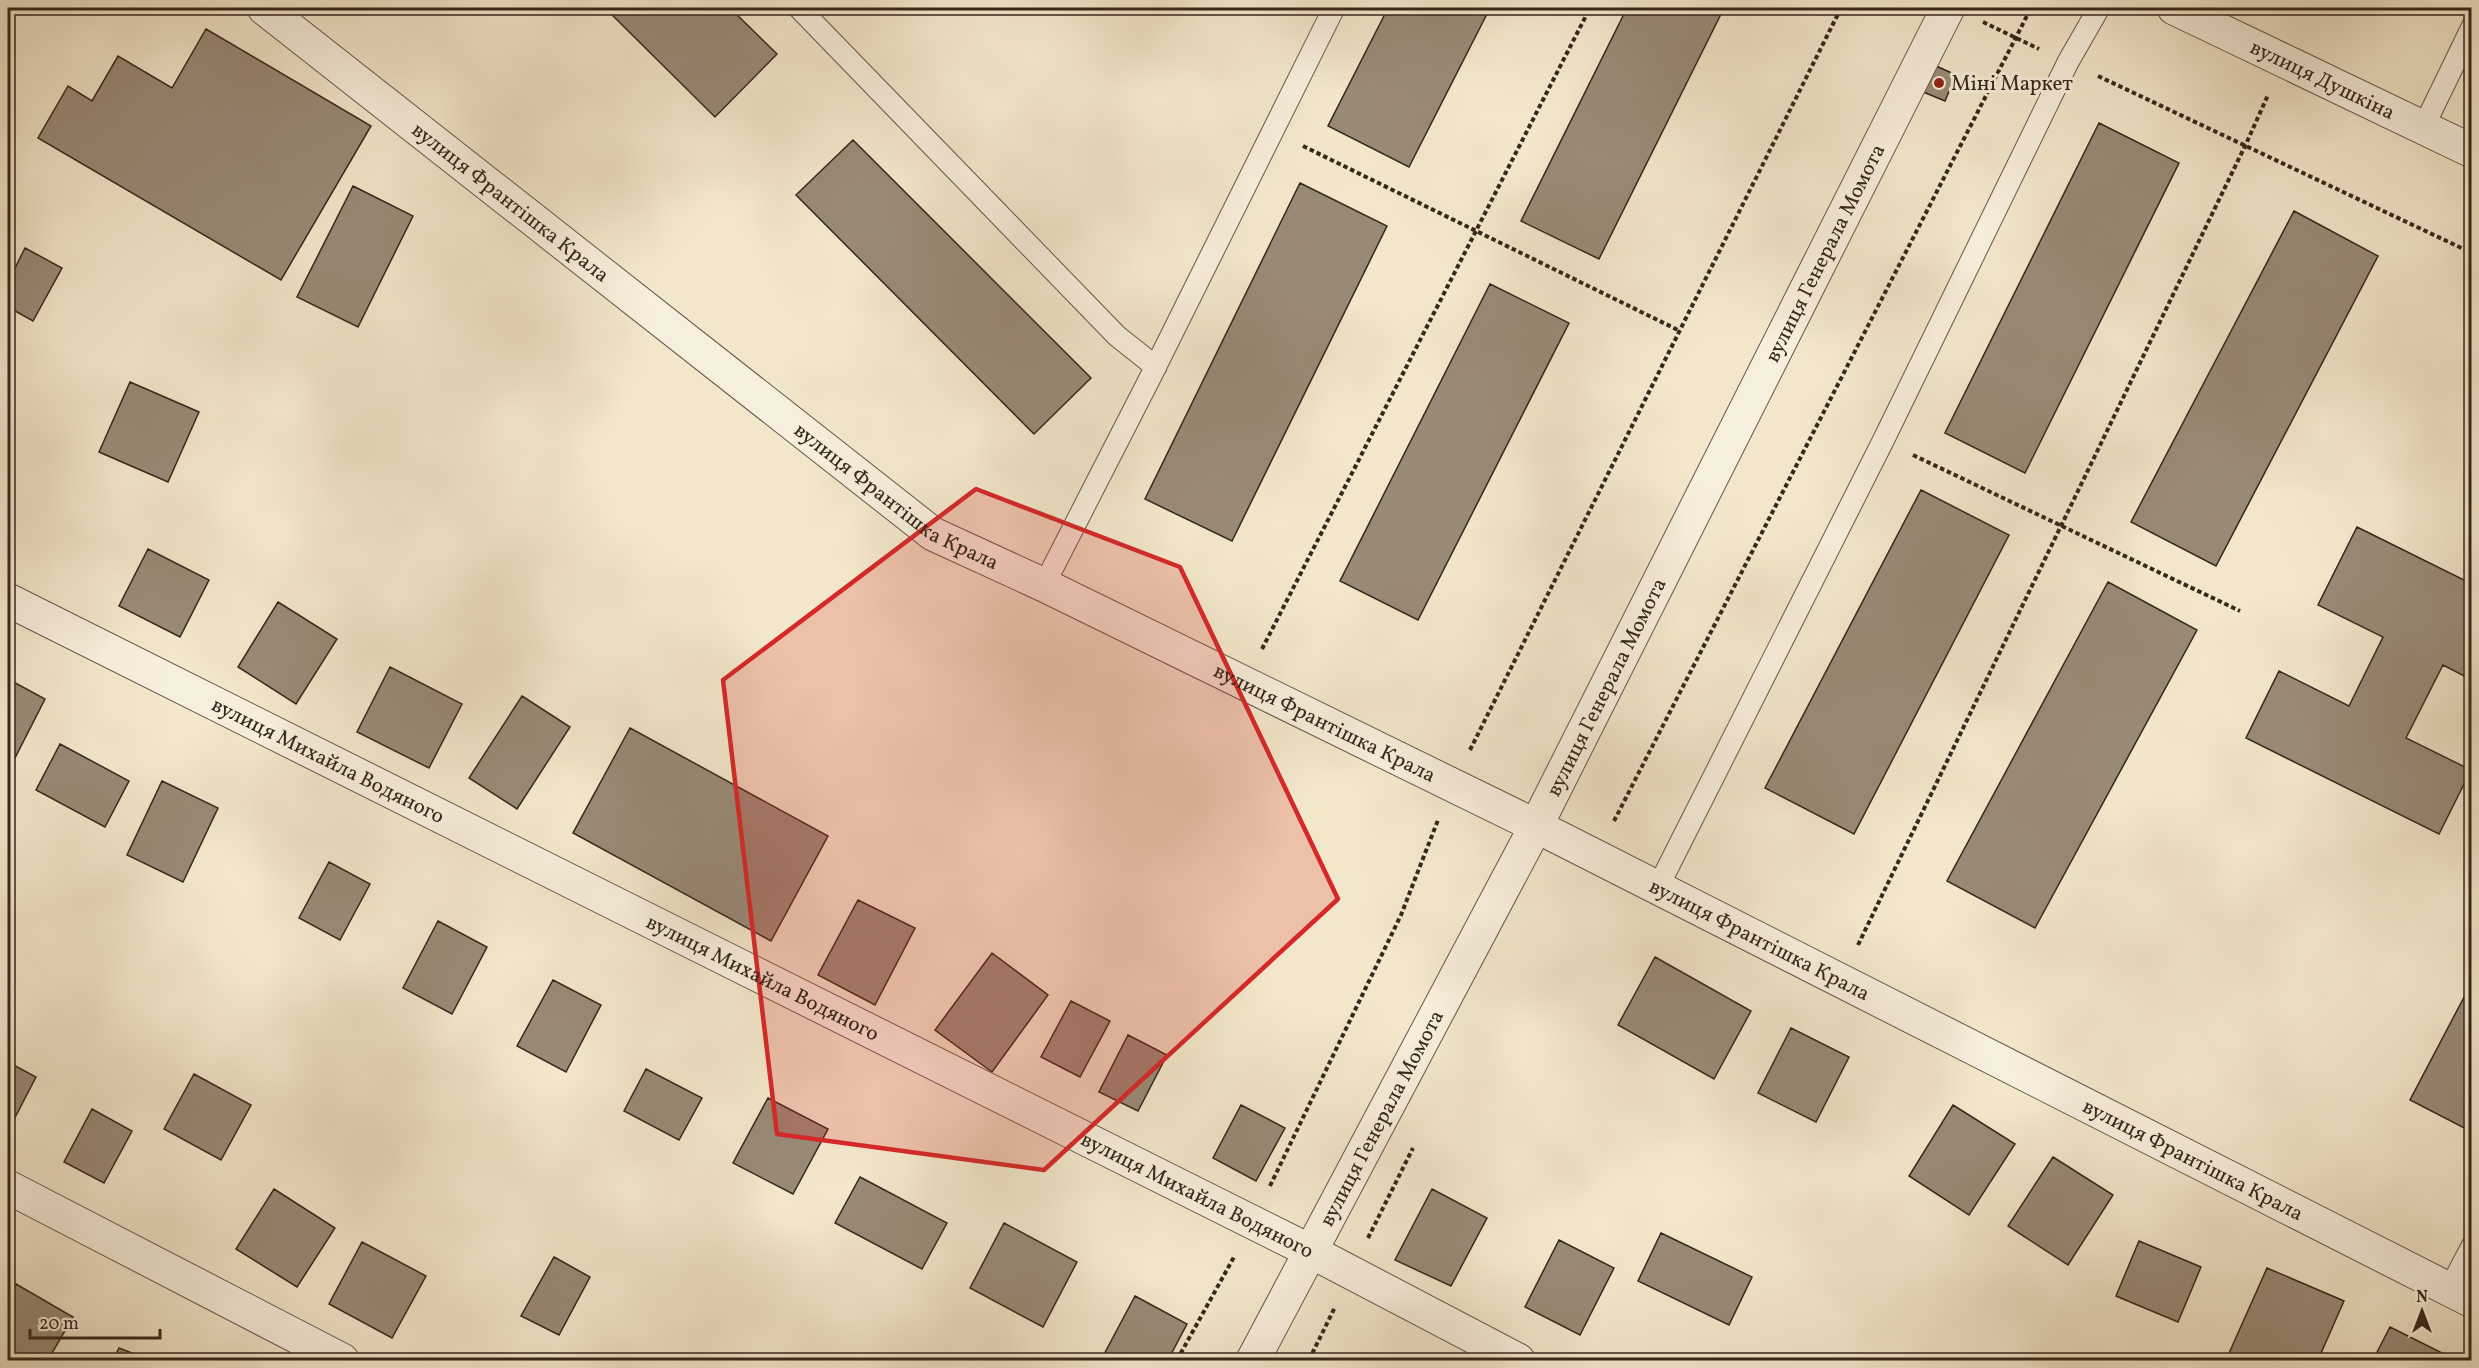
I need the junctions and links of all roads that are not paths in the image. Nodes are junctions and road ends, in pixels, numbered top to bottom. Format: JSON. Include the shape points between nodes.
{"nodes":[{"id":1,"x":264,"y":8,"type":"edge"},
{"id":2,"x":799,"y":8,"type":"edge"},
{"id":3,"x":1334,"y":8,"type":"edge"},
{"id":4,"x":2099,"y":8,"type":"edge"},
{"id":5,"x":2174,"y":8,"type":"edge"},
{"id":6,"x":1961,"y":13,"type":"edge"},
{"id":7,"x":2472,"y":27,"type":"edge"},
{"id":8,"x":2423,"y":128,"type":"junction"},
{"id":9,"x":2472,"y":151,"type":"edge"},
{"id":10,"x":1156,"y":367,"type":"junction"},
{"id":11,"x":1044,"y":585,"type":"junction"},
{"id":12,"x":8,"y":600,"type":"edge"},
{"id":13,"x":1536,"y":826,"type":"junction"},
{"id":14,"x":1658,"y":887,"type":"junction"},
{"id":15,"x":8,"y":1187,"type":"edge"},
{"id":16,"x":2472,"y":1246,"type":"edge"},
{"id":17,"x":1310,"y":1251,"type":"junction"},
{"id":18,"x":2460,"y":1296,"type":"edge"},
{"id":19,"x":342,"y":1360,"type":"edge"},
{"id":20,"x":1253,"y":1360,"type":"edge"},
{"id":21,"x":1518,"y":1360,"type":"edge"}],
"edges":[{"from":1,"to":11,"type":"street","name":"вулиця Франтішка Крала","via":[[933,534]]},
{"from":2,"to":10,"type":"lane","via":[[1117,336]]},
{"from":3,"to":10,"type":"lane"},
{"from":4,"to":14,"type":"lane","via":[[2068,62]]},
{"from":5,"to":8,"type":"street","name":"вулиця Душкіна"},
{"from":6,"to":13,"type":"street","name":"вулиця Генерала Момота"},
{"from":7,"to":8,"type":"lane"},
{"from":8,"to":9,"type":"street","name":"вулиця Душкіна"},
{"from":10,"to":11,"type":"lane"},
{"from":11,"to":13,"type":"street","name":"вулиця Франтішка Крала"},
{"from":12,"to":17,"type":"street","name":"вулиця Михайла Водяного"},
{"from":13,"to":14,"type":"street","name":"вулиця Франтішка Крала"},
{"from":13,"to":17,"type":"street","name":"вулиця Генерала Момота"},
{"from":14,"to":18,"type":"street","name":"вулиця Франтішка Крала"},
{"from":15,"to":19,"type":"street"},
{"from":16,"to":18,"type":"lane"},
{"from":17,"to":20,"type":"street","name":"вулиця Генерала Момота"},
{"from":17,"to":21,"type":"street","name":"вулиця Михайла Водяного"}]}
